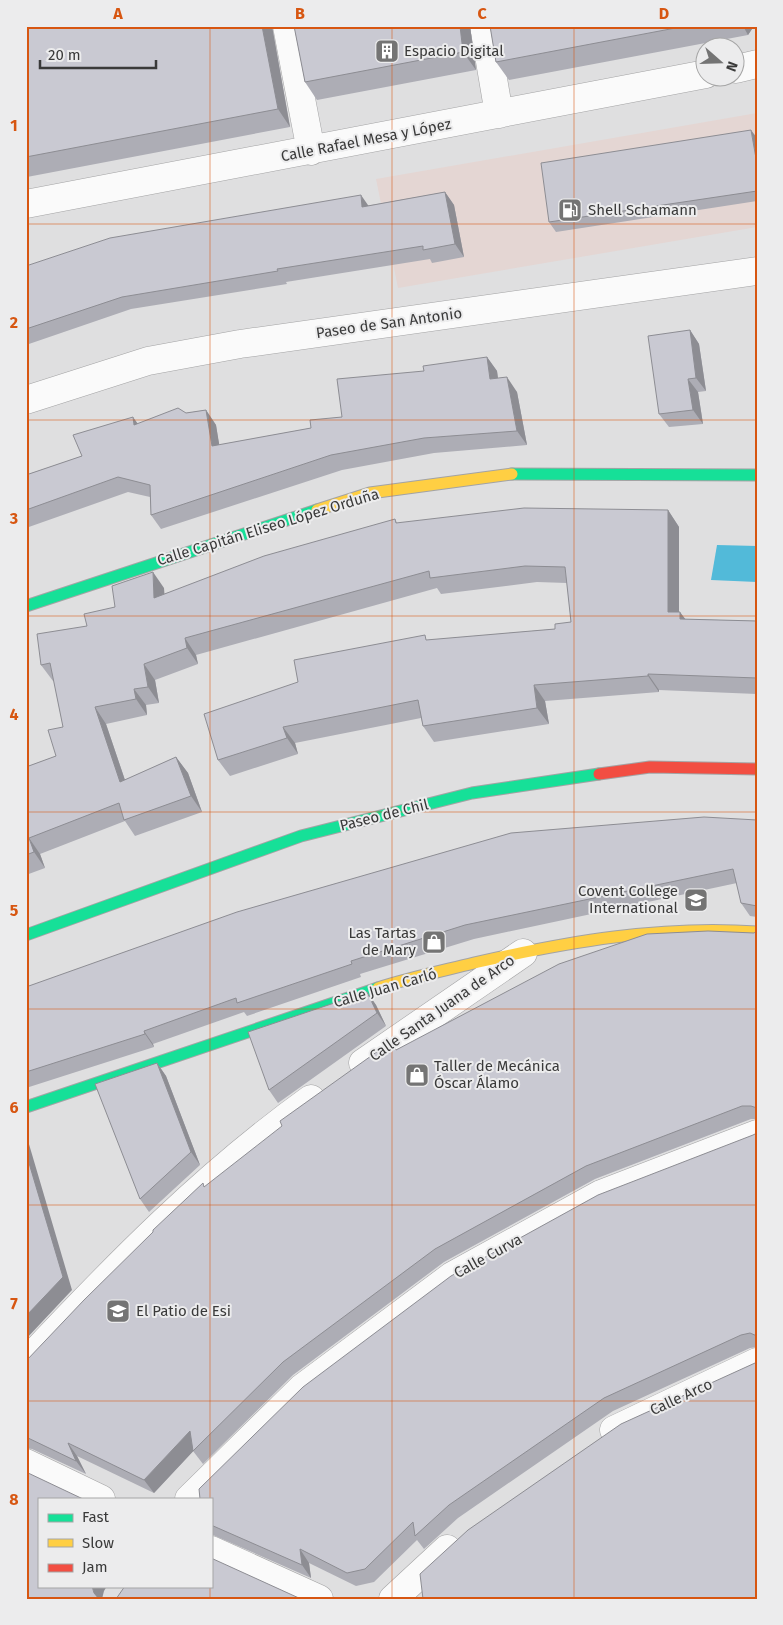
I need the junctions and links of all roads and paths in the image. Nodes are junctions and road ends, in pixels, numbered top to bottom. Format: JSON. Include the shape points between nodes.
{"nodes":[{"id":1,"x":287,"y":26,"type":"edge"},
{"id":2,"x":484,"y":26,"type":"edge"},
{"id":3,"x":696,"y":76,"type":"edge"},
{"id":4,"x":499,"y":114,"type":"junction"},
{"id":5,"x":311,"y":151,"type":"junction"},
{"id":6,"x":26,"y":204,"type":"edge"},
{"id":7,"x":757,"y":271,"type":"edge"},
{"id":8,"x":26,"y":400,"type":"edge"},
{"id":9,"x":757,"y":474,"type":"edge"},
{"id":10,"x":26,"y":606,"type":"edge"},
{"id":11,"x":757,"y":769,"type":"edge"},
{"id":12,"x":757,"y":932,"type":"edge"},
{"id":13,"x":26,"y":935,"type":"edge"},
{"id":14,"x":523,"y":952,"type":"junction"},
{"id":15,"x":26,"y":1107,"type":"edge"},
{"id":16,"x":757,"y":1134,"type":"edge"},
{"id":17,"x":26,"y":1362,"type":"edge"},
{"id":18,"x":757,"y":1362,"type":"edge"},
{"id":19,"x":590,"y":1446,"type":"edge"},
{"id":20,"x":26,"y":1463,"type":"edge"},
{"id":21,"x":99,"y":1498,"type":"edge"},
{"id":22,"x":190,"y":1498,"type":"edge"},
{"id":23,"x":467,"y":1531,"type":"edge"},
{"id":24,"x":212,"y":1550,"type":"edge"},
{"id":25,"x":319,"y":1599,"type":"edge"},
{"id":26,"x":393,"y":1599,"type":"edge"}],
"edges":[{"from":1,"to":5,"type":"street"},
{"from":2,"to":4,"type":"street"},
{"from":3,"to":4,"type":"street","name":"Calle Rafael Mesa y López"},
{"from":4,"to":5,"type":"street","name":"Calle Rafael Mesa y López"},
{"from":5,"to":6,"type":"street","name":"Calle Rafael Mesa y López"},
{"from":7,"to":8,"type":"street","name":"Paseo de San Antonio","via":[[213,349],[148,361]]},
{"from":9,"to":10,"type":"street","name":"Calle Capitán Eliseo López Orduña","via":[[509,474],[370,493]]},
{"from":11,"to":13,"type":"street","name":"Paseo de Chil","via":[[650,767],[472,793],[301,836]]},
{"from":12,"to":14,"type":"street","name":"Calle Juan Carló","via":[[718,929],[652,932]]},
{"from":14,"to":15,"type":"street","name":"Calle Juan Carló","via":[[399,981]]},
{"from":14,"to":17,"type":"street","name":"Calle Santa Juana de Arco","via":[[265,1132],[186,1199],[115,1267]]},
{"from":16,"to":22,"type":"street","name":"Calle Curva","via":[[601,1194],[452,1276],[302,1388]]},
{"from":18,"to":19,"type":"street","name":"Calle Arco","via":[[622,1424]]},
{"from":20,"to":21,"type":"street"},
{"from":23,"to":26,"type":"street"},
{"from":24,"to":25,"type":"street"}]}
